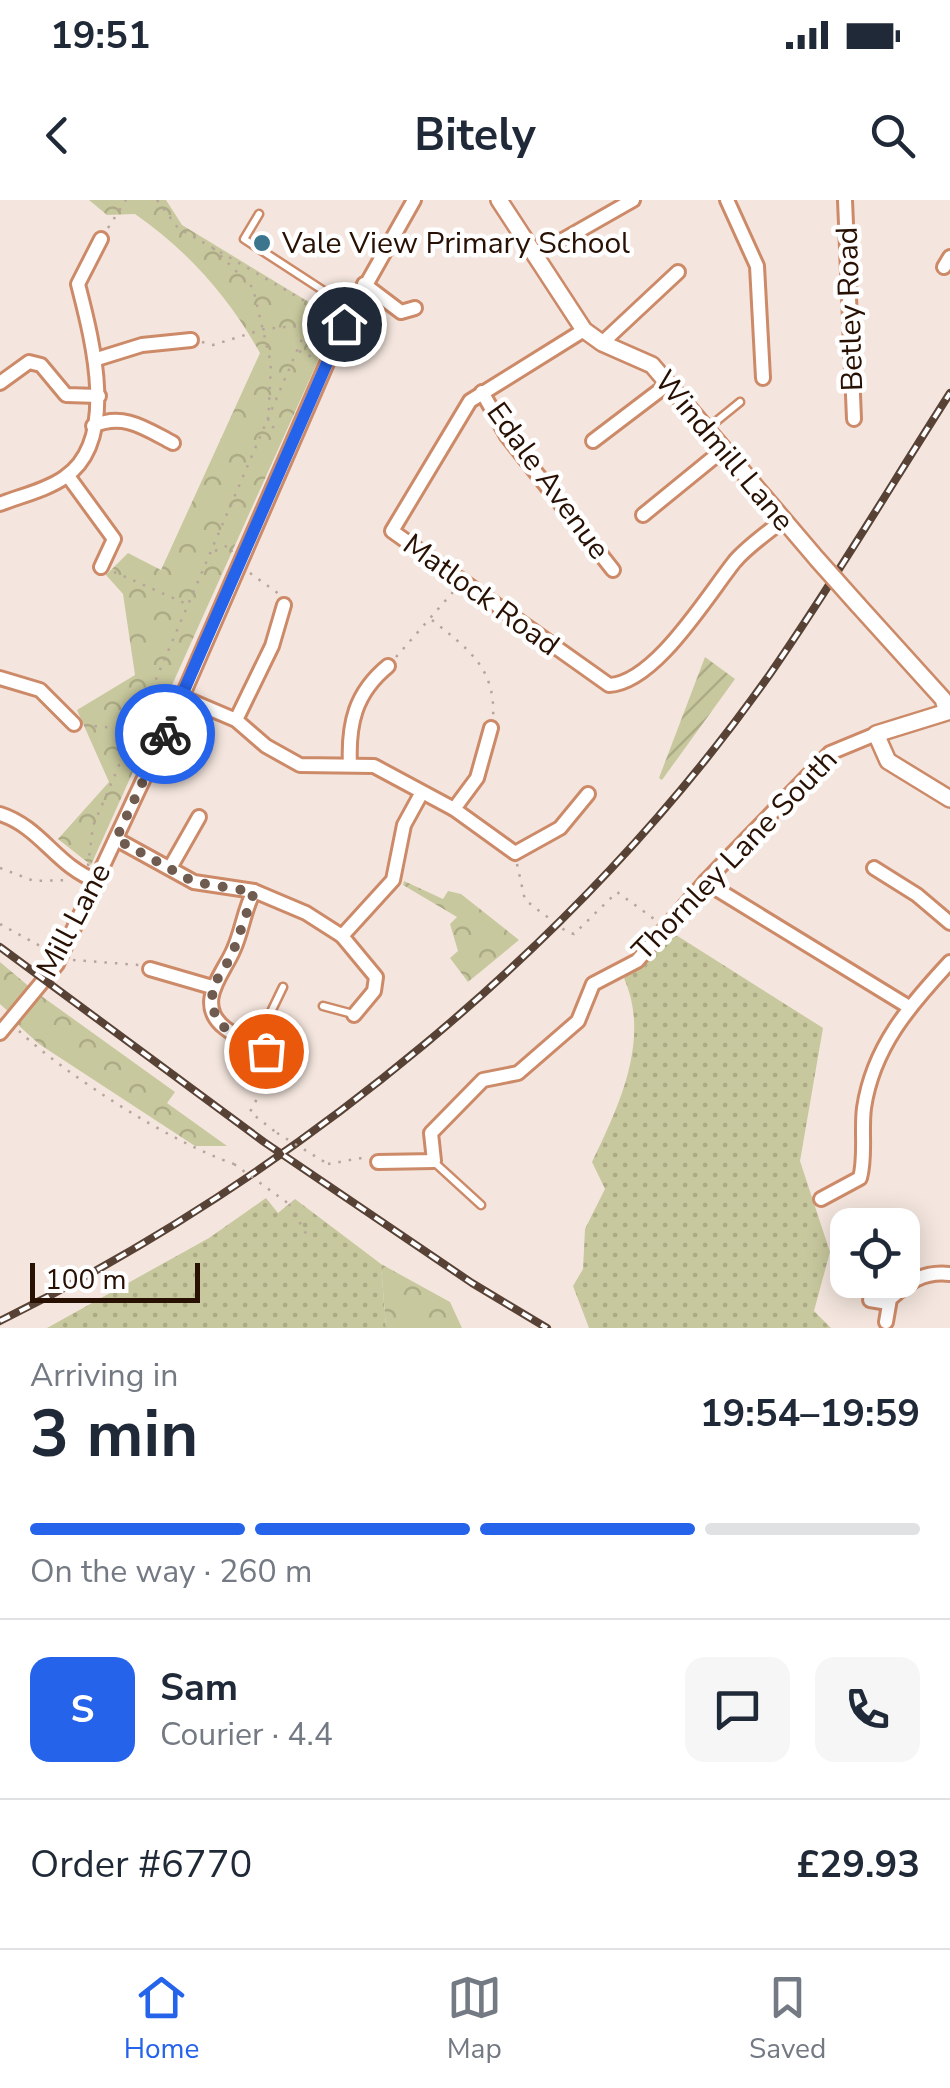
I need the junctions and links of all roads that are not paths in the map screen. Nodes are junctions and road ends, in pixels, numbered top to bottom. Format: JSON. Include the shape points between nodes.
{"nodes":[{"id":1,"x":414,"y":200,"type":"edge"},
{"id":2,"x":499,"y":200,"type":"edge"},
{"id":3,"x":633,"y":200,"type":"edge"},
{"id":4,"x":727,"y":200,"type":"edge"},
{"id":5,"x":846,"y":200,"type":"edge"},
{"id":6,"x":259,"y":214,"type":"dead end"},
{"id":7,"x":101,"y":239,"type":"road end"},
{"id":8,"x":554,"y":246,"type":"dead end"},
{"id":9,"x":678,"y":272,"type":"dead end"},
{"id":10,"x":364,"y":284,"type":"junction"},
{"id":11,"x":352,"y":309,"type":"junction"},
{"id":12,"x":402,"y":329,"type":"dead end"},
{"id":13,"x":584,"y":330,"type":"junction"},
{"id":14,"x":191,"y":340,"type":"road end"},
{"id":15,"x":602,"y":343,"type":"junction"},
{"id":16,"x":96,"y":359,"type":"junction"},
{"id":17,"x":763,"y":378,"type":"dead end"},
{"id":18,"x":0,"y":384,"type":"edge"},
{"id":19,"x":668,"y":384,"type":"junction"},
{"id":20,"x":482,"y":392,"type":"junction"},
{"id":21,"x":99,"y":396,"type":"junction"},
{"id":22,"x":740,"y":402,"type":"dead end"},
{"id":23,"x":854,"y":418,"type":"dead end"},
{"id":24,"x":94,"y":426,"type":"junction"},
{"id":25,"x":707,"y":429,"type":"junction"},
{"id":26,"x":593,"y":442,"type":"dead end"},
{"id":27,"x":173,"y":443,"type":"dead end"},
{"id":28,"x":724,"y":449,"type":"junction"},
{"id":29,"x":68,"y":476,"type":"junction"},
{"id":30,"x":0,"y":504,"type":"edge"},
{"id":31,"x":643,"y":515,"type":"dead end"},
{"id":32,"x":783,"y":520,"type":"junction"},
{"id":33,"x":102,"y":567,"type":"road end"},
{"id":34,"x":613,"y":570,"type":"dead end"},
{"id":35,"x":284,"y":604,"type":"dead end"},
{"id":36,"x":388,"y":666,"type":"road end"},
{"id":37,"x":0,"y":678,"type":"edge"},
{"id":38,"x":182,"y":697,"type":"junction"},
{"id":39,"x":948,"y":712,"type":"edge"},
{"id":40,"x":236,"y":720,"type":"junction"},
{"id":41,"x":74,"y":724,"type":"road end"},
{"id":42,"x":491,"y":728,"type":"road end"},
{"id":43,"x":876,"y":734,"type":"junction"},
{"id":44,"x":350,"y":765,"type":"junction"},
{"id":45,"x":420,"y":794,"type":"junction"},
{"id":46,"x":588,"y":794,"type":"dead end"},
{"id":47,"x":950,"y":799,"type":"edge"},
{"id":48,"x":454,"y":809,"type":"junction"},
{"id":49,"x":0,"y":814,"type":"edge"},
{"id":50,"x":199,"y":818,"type":"dead end"},
{"id":51,"x":116,"y":839,"type":"junction"},
{"id":52,"x":170,"y":868,"type":"junction"},
{"id":53,"x":874,"y":868,"type":"dead end"},
{"id":54,"x":92,"y":879,"type":"junction"},
{"id":55,"x":705,"y":882,"type":"junction"},
{"id":56,"x":254,"y":892,"type":"junction"},
{"id":57,"x":950,"y":923,"type":"edge"},
{"id":58,"x":342,"y":936,"type":"junction"},
{"id":59,"x":950,"y":962,"type":"edge"},
{"id":60,"x":150,"y":969,"type":"dead end"},
{"id":61,"x":283,"y":987,"type":"dead end"},
{"id":62,"x":212,"y":988,"type":"junction"},
{"id":63,"x":323,"y":1006,"type":"dead end"},
{"id":64,"x":909,"y":1007,"type":"junction"},
{"id":65,"x":354,"y":1015,"type":"joint"},
{"id":66,"x":5,"y":1028,"type":"edge"},
{"id":67,"x":256,"y":1043,"type":"junction"},
{"id":68,"x":276,"y":1063,"type":"road end"},
{"id":69,"x":434,"y":1161,"type":"junction"},
{"id":70,"x":378,"y":1162,"type":"road end"},
{"id":71,"x":481,"y":1205,"type":"dead end"},
{"id":72,"x":837,"y":1208,"type":"dead end"},
{"id":73,"x":950,"y":1274,"type":"edge"},
{"id":74,"x":870,"y":1300,"type":"dead end"},
{"id":75,"x":888,"y":1303,"type":"junction"},
{"id":76,"x":886,"y":1322,"type":"dead end"}],
"edges":[{"from":1,"to":10,"type":"street","name":"Mill Lane"},
{"from":2,"to":13,"type":"street","name":"Windmill Lane"},
{"from":3,"to":8,"type":"street"},
{"from":4,"to":17,"type":"street","via":[[757,266]]},
{"from":5,"to":23,"type":"street","name":"Betley Road"},
{"from":6,"to":11,"type":"lane","via":[[244,238]]},
{"from":7,"to":16,"type":"street","via":[[78,284]]},
{"from":9,"to":15,"type":"street"},
{"from":10,"to":11,"type":"street","name":"Mill Lane"},
{"from":10,"to":12,"type":"street","via":[[408,310]]},
{"from":11,"to":38,"type":"street","name":"Mill Lane"},
{"from":13,"to":15,"type":"street","name":"Windmill Lane"},
{"from":13,"to":20,"type":"street","name":"Matlock Road"},
{"from":14,"to":16,"type":"street"},
{"from":15,"to":19,"type":"street","name":"Windmill Lane","via":[[652,365]]},
{"from":16,"to":21,"type":"street"},
{"from":18,"to":21,"type":"street","via":[[28,362],[41,364],[66,395]]},
{"from":19,"to":25,"type":"street","name":"Windmill Lane"},
{"from":19,"to":26,"type":"street"},
{"from":20,"to":32,"type":"street","name":"Matlock Road","via":[[470,401],[392,532],[610,685],[638,675],[693,619],[738,558]]},
{"from":20,"to":34,"type":"street","name":"Edale Avenue","via":[[507,436]]},
{"from":21,"to":24,"type":"street"},
{"from":22,"to":25,"type":"lane"},
{"from":24,"to":27,"type":"street","via":[[130,420]]},
{"from":24,"to":29,"type":"street"},
{"from":25,"to":28,"type":"street","name":"Windmill Lane"},
{"from":28,"to":31,"type":"street"},
{"from":28,"to":32,"type":"street","name":"Windmill Lane"},
{"from":29,"to":30,"type":"street"},
{"from":29,"to":33,"type":"street","via":[[114,539]]},
{"from":32,"to":39,"type":"street","name":"Windmill Lane","bridge":true},
{"from":35,"to":40,"type":"street"},
{"from":36,"to":44,"type":"street","via":[[352,714]]},
{"from":37,"to":41,"type":"street","via":[[40,690]]},
{"from":38,"to":40,"type":"street"},
{"from":38,"to":51,"type":"street","name":"Mill Lane"},
{"from":39,"to":43,"type":"street","name":"Thornley Lane South"},
{"from":40,"to":44,"type":"street","via":[[300,765]]},
{"from":42,"to":48,"type":"street","via":[[477,778]]},
{"from":43,"to":47,"type":"street","via":[[888,761]]},
{"from":43,"to":55,"type":"street","name":"Thornley Lane South","via":[[830,753]]},
{"from":44,"to":45,"type":"street","via":[[374,766]]},
{"from":45,"to":48,"type":"street"},
{"from":45,"to":58,"type":"street","via":[[404,826],[393,880]]},
{"from":46,"to":48,"type":"street","via":[[560,828],[515,853]]},
{"from":49,"to":54,"type":"street","via":[[33,829],[62,862]]},
{"from":50,"to":52,"type":"street"},
{"from":51,"to":52,"type":"street"},
{"from":51,"to":54,"type":"street","name":"Mill Lane"},
{"from":52,"to":56,"type":"street","via":[[194,882]]},
{"from":53,"to":57,"type":"street"},
{"from":54,"to":66,"type":"street","name":"Mill Lane","via":[[57,964]]},
{"from":55,"to":64,"type":"street"},
{"from":55,"to":69,"type":"street","name":"Thornley Lane South","via":[[637,962],[593,984],[578,1021],[518,1072],[483,1080],[431,1132]]},
{"from":56,"to":58,"type":"street"},
{"from":56,"to":62,"type":"street","via":[[232,955]]},
{"from":58,"to":65,"type":"street","via":[[376,977]]},
{"from":59,"to":64,"type":"street"},
{"from":60,"to":62,"type":"street"},
{"from":61,"to":67,"type":"lane"},
{"from":62,"to":67,"type":"street","via":[[222,1026]]},
{"from":63,"to":65,"type":"lane"},
{"from":64,"to":72,"type":"street","via":[[870,1081],[860,1178],[826,1196]]},
{"from":67,"to":68,"type":"street"},
{"from":69,"to":70,"type":"street"},
{"from":69,"to":71,"type":"lane"},
{"from":73,"to":75,"type":"street","via":[[918,1277]]},
{"from":74,"to":75,"type":"street"},
{"from":75,"to":76,"type":"street"}]}
